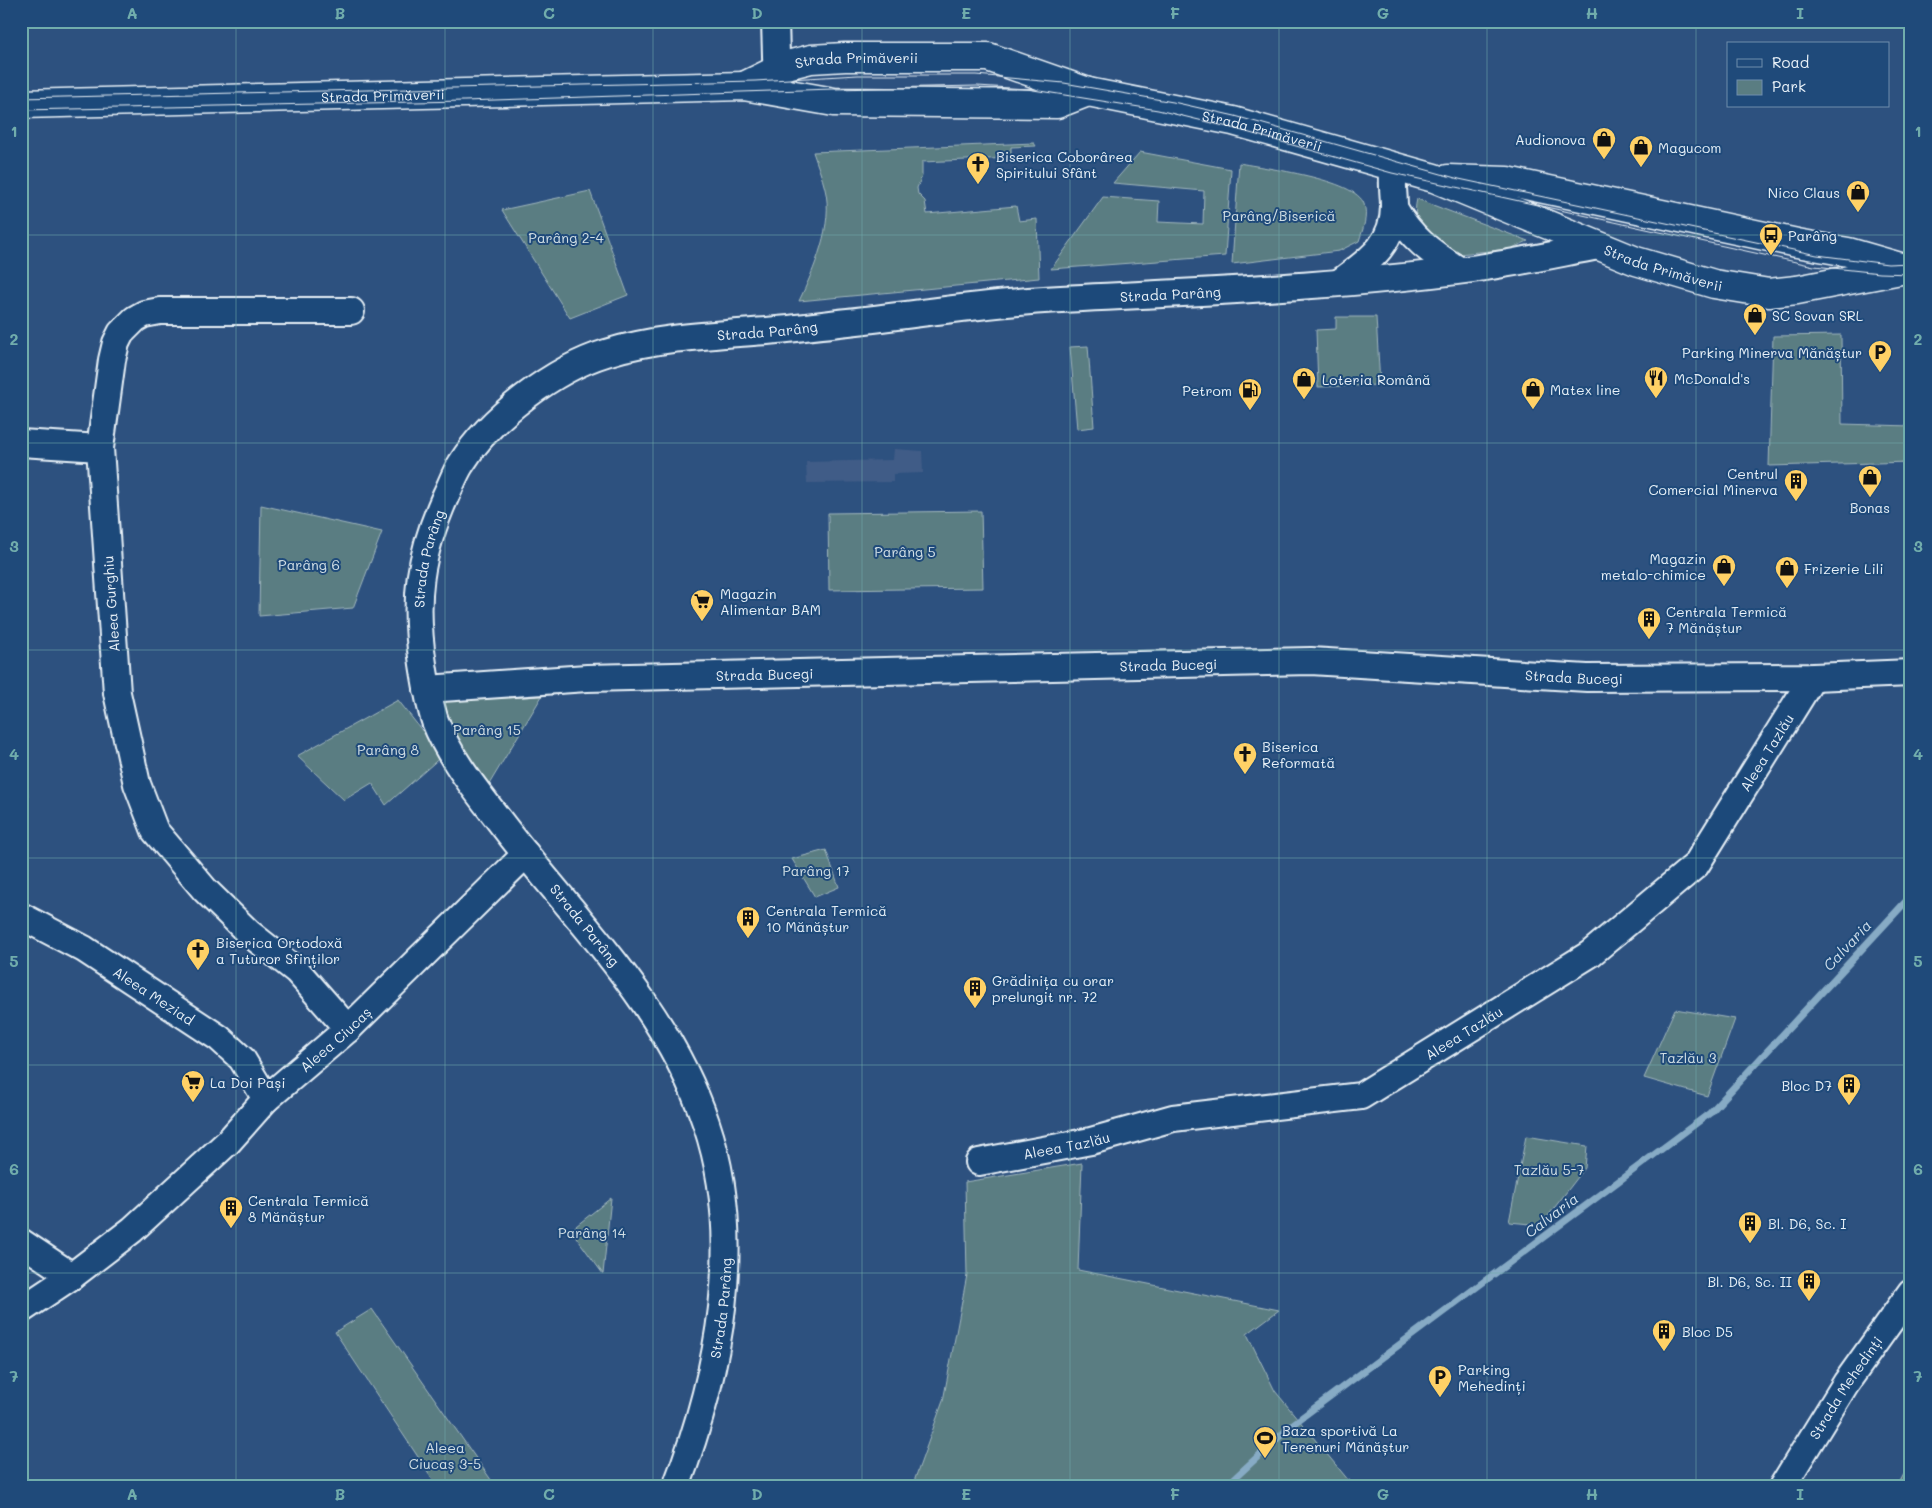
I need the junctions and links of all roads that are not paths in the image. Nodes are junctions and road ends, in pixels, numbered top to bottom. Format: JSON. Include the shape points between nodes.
{"nodes":[{"id":1,"x":775,"y":21,"type":"edge"},
{"id":2,"x":776,"y":80,"type":"junction"},
{"id":3,"x":1088,"y":92,"type":"junction"},
{"id":4,"x":21,"y":104,"type":"edge"},
{"id":5,"x":1394,"y":167,"type":"junction"},
{"id":6,"x":1434,"y":178,"type":"junction"},
{"id":7,"x":1394,"y":208,"type":"junction"},
{"id":8,"x":1598,"y":246,"type":"junction"},
{"id":9,"x":1907,"y":268,"type":"edge"},
{"id":10,"x":1459,"y":270,"type":"junction"},
{"id":11,"x":1340,"y":282,"type":"junction"},
{"id":12,"x":351,"y":311,"type":"dead end"},
{"id":13,"x":21,"y":444,"type":"edge"},
{"id":14,"x":100,"y":448,"type":"junction"},
{"id":15,"x":1911,"y":673,"type":"edge"},
{"id":16,"x":1813,"y":677,"type":"junction"},
{"id":17,"x":427,"y":689,"type":"junction"},
{"id":18,"x":526,"y":854,"type":"junction"},
{"id":19,"x":21,"y":916,"type":"edge"},
{"id":20,"x":348,"y":1029,"type":"junction"},
{"id":21,"x":266,"y":1099,"type":"junction"},
{"id":22,"x":979,"y":1162,"type":"dead end"},
{"id":23,"x":21,"y":1242,"type":"edge"},
{"id":24,"x":72,"y":1276,"type":"junction"},
{"id":25,"x":1911,"y":1292,"type":"edge"},
{"id":26,"x":31,"y":1304,"type":"edge"},
{"id":27,"x":676,"y":1487,"type":"edge"},
{"id":28,"x":1782,"y":1487,"type":"edge"}],
"edges":[{"from":1,"to":2,"type":"street"},
{"from":2,"to":3,"type":"main road","via":[[834,102],[1057,104]]},
{"from":2,"to":3,"type":"main road","name":"Strada Primăverii","via":[[811,59],[976,55],[1001,60]]},
{"from":2,"to":4,"type":"main road","name":"Strada Primăverii","via":[[744,86]]},
{"from":3,"to":5,"type":"main road","name":"Strada Primăverii","via":[[1233,122]]},
{"from":5,"to":6,"type":"main road","name":"Strada Primăverii"},
{"from":5,"to":7,"type":"street"},
{"from":6,"to":8,"type":"main road","name":"Strada Primăverii"},
{"from":6,"to":9,"type":"main road","name":"Strada Primăverii","via":[[1507,181],[1848,252]]},
{"from":7,"to":10,"type":"street","via":[[1405,227],[1429,251]]},
{"from":7,"to":11,"type":"street","via":[[1382,248]]},
{"from":8,"to":9,"type":"main road","name":"Strada Primăverii","via":[[1714,284],[1769,293]]},
{"from":8,"to":10,"type":"street","name":"Strada Parâng"},
{"from":10,"to":11,"type":"street","name":"Strada Parâng"},
{"from":11,"to":17,"type":"street","name":"Strada Parâng","via":[[1039,301],[704,335],[660,340],[581,361],[536,389],[493,425],[460,466],[429,532],[417,588],[419,641]]},
{"from":12,"to":14,"type":"street","name":"Aleea Gurghiu","via":[[160,311],[140,316],[127,326],[116,343]]},
{"from":13,"to":14,"type":"street"},
{"from":14,"to":20,"type":"street","name":"Aleea Gurghiu","via":[[117,693],[137,784],[156,831],[205,890],[249,933],[297,971]]},
{"from":15,"to":16,"type":"street","name":"Strada Bucegi"},
{"from":16,"to":17,"type":"street","name":"Strada Bucegi","via":[[1587,678],[1310,660],[587,678]]},
{"from":16,"to":22,"type":"street","name":"Aleea Tazlău","via":[[1696,865],[1590,954],[1361,1096],[1173,1118],[1091,1141]]},
{"from":17,"to":18,"type":"street","name":"Strada Parâng","via":[[436,723],[459,764]]},
{"from":18,"to":20,"type":"street","name":"Aleea Ciucaș"},
{"from":18,"to":27,"type":"street","name":"Strada Parâng","via":[[634,986],[682,1062],[708,1127],[722,1190],[725,1248],[721,1308],[710,1375],[693,1441]]},
{"from":19,"to":21,"type":"street","name":"Aleea Meziad","via":[[84,949],[218,1038],[242,1059]]},
{"from":20,"to":21,"type":"street","name":"Aleea Ciucaș"},
{"from":21,"to":24,"type":"street","name":"Aleea Ciucaș","via":[[228,1142],[132,1230]]},
{"from":23,"to":24,"type":"street"},
{"from":24,"to":26,"type":"street","name":"Aleea Ciucaș"},
{"from":25,"to":28,"type":"street","name":"Strada Mehedinți","via":[[1846,1382]]}]}
